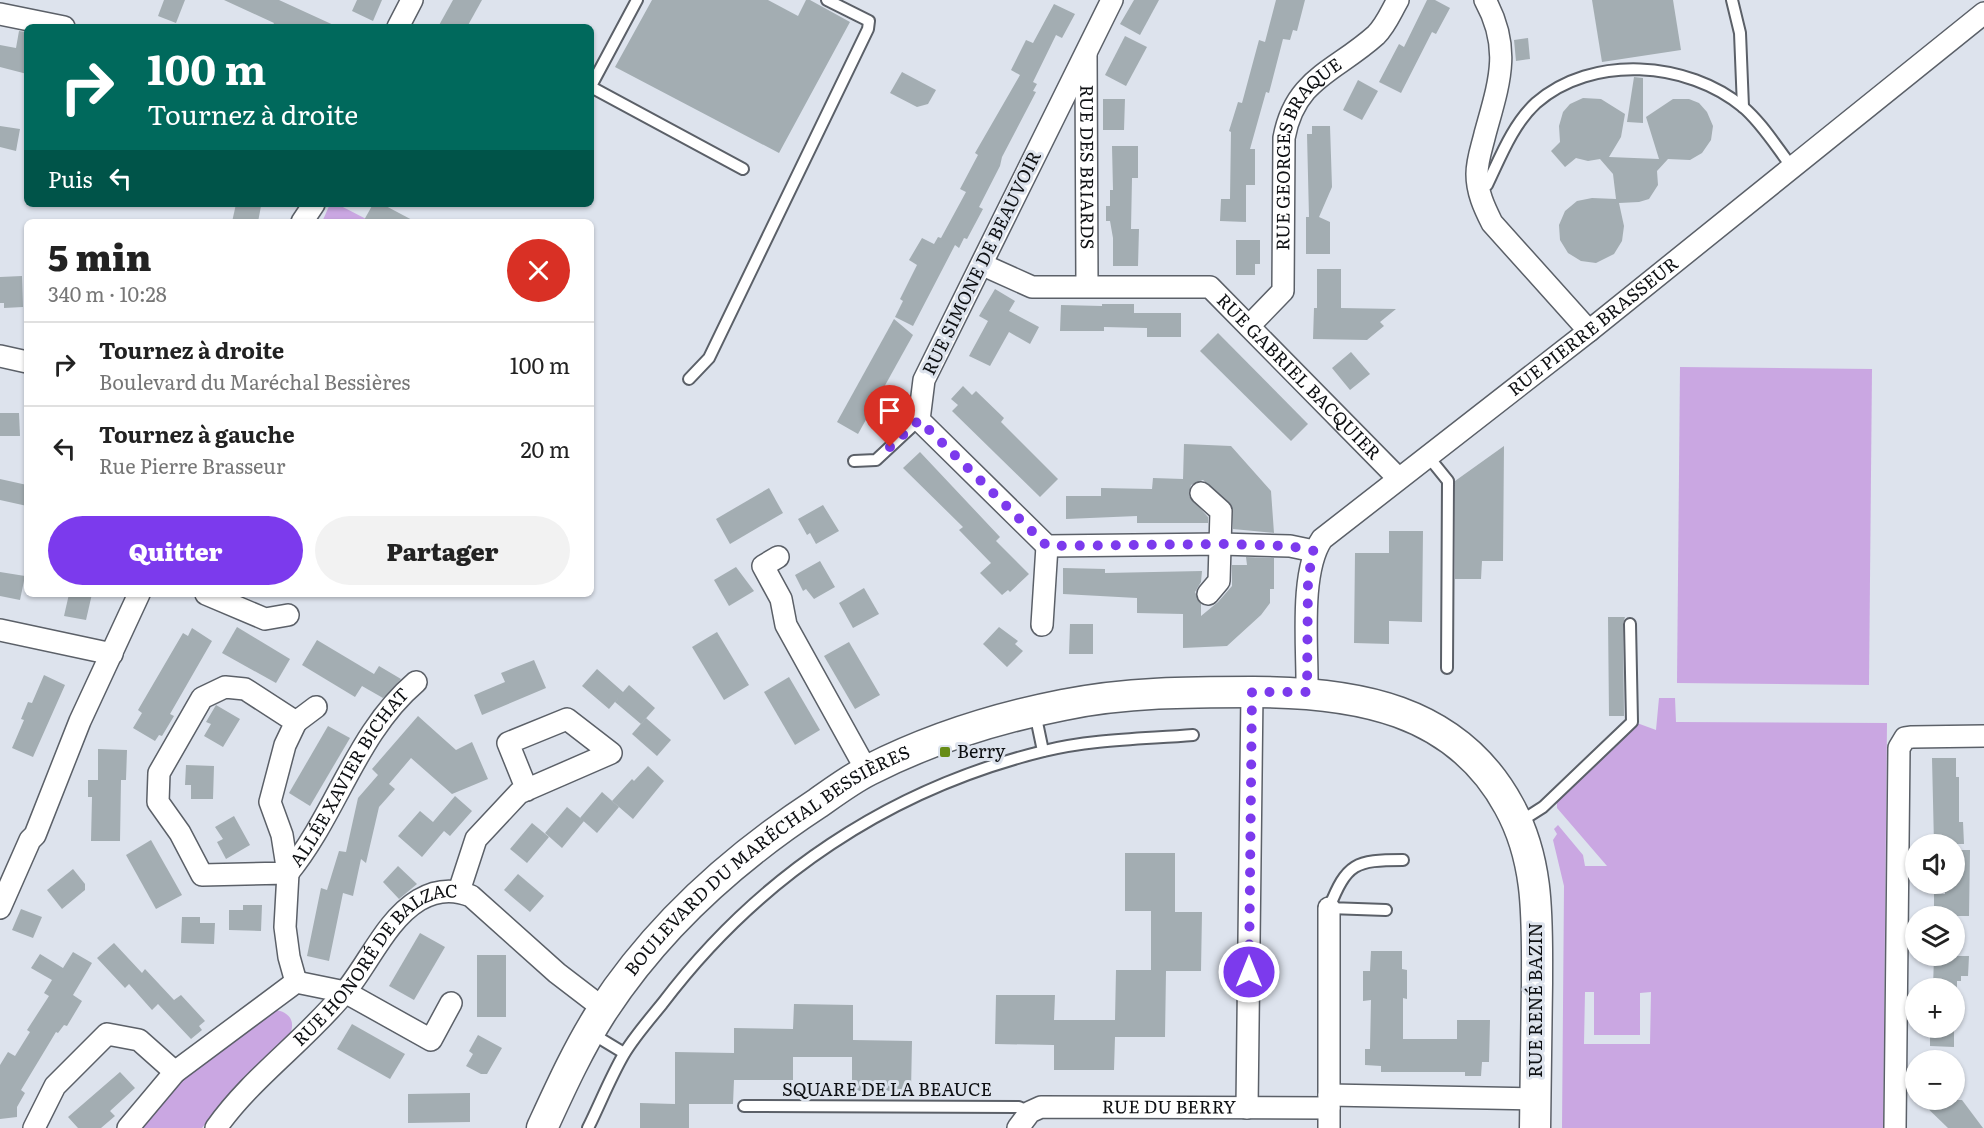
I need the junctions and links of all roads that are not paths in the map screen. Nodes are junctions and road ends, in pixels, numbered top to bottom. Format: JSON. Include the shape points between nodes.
{"nodes":[{"id":1,"x":412,"y":0,"type":"edge"},
{"id":2,"x":637,"y":0,"type":"edge"},
{"id":3,"x":827,"y":0,"type":"edge"},
{"id":4,"x":1112,"y":0,"type":"edge"},
{"id":5,"x":1398,"y":0,"type":"edge"},
{"id":6,"x":1485,"y":0,"type":"edge"},
{"id":7,"x":1732,"y":0,"type":"edge"},
{"id":8,"x":0,"y":14,"type":"edge"},
{"id":9,"x":1984,"y":14,"type":"edge"},
{"id":10,"x":49,"y":24,"type":"edge"},
{"id":11,"x":400,"y":24,"type":"edge"},
{"id":12,"x":1086,"y":50,"type":"junction"},
{"id":13,"x":594,"y":80,"type":"edge"},
{"id":14,"x":594,"y":88,"type":"edge"},
{"id":15,"x":1743,"y":107,"type":"junction"},
{"id":16,"x":1792,"y":167,"type":"junction"},
{"id":17,"x":743,"y":169,"type":"dead end"},
{"id":18,"x":1478,"y":188,"type":"junction"},
{"id":19,"x":983,"y":265,"type":"junction"},
{"id":20,"x":1087,"y":286,"type":"junction"},
{"id":21,"x":1249,"y":326,"type":"junction"},
{"id":22,"x":1589,"y":331,"type":"junction"},
{"id":23,"x":0,"y":356,"type":"edge"},
{"id":24,"x":24,"y":361,"type":"edge"},
{"id":25,"x":689,"y":379,"type":"dead end"},
{"id":26,"x":919,"y":420,"type":"junction"},
{"id":27,"x":1427,"y":455,"type":"junction"},
{"id":28,"x":854,"y":461,"type":"dead end"},
{"id":29,"x":1398,"y":478,"type":"junction"},
{"id":30,"x":1201,"y":493,"type":"dead end"},
{"id":31,"x":1221,"y":544,"type":"junction"},
{"id":32,"x":1047,"y":546,"type":"junction"},
{"id":33,"x":1314,"y":551,"type":"junction"},
{"id":34,"x":778,"y":556,"type":"dead end"},
{"id":35,"x":1208,"y":594,"type":"dead end"},
{"id":36,"x":138,"y":597,"type":"edge"},
{"id":37,"x":213,"y":597,"type":"edge"},
{"id":38,"x":288,"y":615,"type":"dead end"},
{"id":39,"x":1630,"y":624,"type":"dead end"},
{"id":40,"x":1042,"y":625,"type":"dead end"},
{"id":41,"x":0,"y":630,"type":"edge"},
{"id":42,"x":112,"y":654,"type":"junction"},
{"id":43,"x":1447,"y":669,"type":"dead end"},
{"id":44,"x":416,"y":682,"type":"dead end"},
{"id":45,"x":1252,"y":692,"type":"junction"},
{"id":46,"x":1307,"y":692,"type":"junction"},
{"id":47,"x":316,"y":707,"type":"dead end"},
{"id":48,"x":1034,"y":711,"type":"junction"},
{"id":49,"x":296,"y":722,"type":"junction"},
{"id":50,"x":1193,"y":735,"type":"dead end"},
{"id":51,"x":1984,"y":736,"type":"edge"},
{"id":52,"x":1043,"y":751,"type":"junction"},
{"id":53,"x":867,"y":771,"type":"junction"},
{"id":54,"x":527,"y":790,"type":"dead end"},
{"id":55,"x":1518,"y":823,"type":"junction"},
{"id":56,"x":1403,"y":860,"type":"dead end"},
{"id":57,"x":1534,"y":871,"type":"joint"},
{"id":58,"x":288,"y":873,"type":"junction"},
{"id":59,"x":459,"y":891,"type":"junction"},
{"id":60,"x":0,"y":908,"type":"edge"},
{"id":61,"x":1329,"y":908,"type":"junction"},
{"id":62,"x":1386,"y":910,"type":"dead end"},
{"id":63,"x":296,"y":982,"type":"junction"},
{"id":64,"x":345,"y":992,"type":"junction"},
{"id":65,"x":451,"y":1004,"type":"dead end"},
{"id":66,"x":597,"y":1021,"type":"junction"},
{"id":67,"x":624,"y":1053,"type":"junction"},
{"id":68,"x":175,"y":1072,"type":"junction"},
{"id":69,"x":1535,"y":1099,"type":"junction"},
{"id":70,"x":744,"y":1106,"type":"dead end"},
{"id":71,"x":1247,"y":1108,"type":"junction"},
{"id":72,"x":1329,"y":1110,"type":"edge"},
{"id":73,"x":1024,"y":1120,"type":"edge"},
{"id":74,"x":1901,"y":1125,"type":"edge"},
{"id":75,"x":34,"y":1128,"type":"edge"},
{"id":76,"x":128,"y":1128,"type":"edge"},
{"id":77,"x":216,"y":1128,"type":"edge"},
{"id":78,"x":542,"y":1128,"type":"edge"},
{"id":79,"x":588,"y":1128,"type":"edge"},
{"id":80,"x":1535,"y":1128,"type":"edge"}],
"edges":[{"from":1,"to":11,"type":"street"},
{"from":2,"to":13,"type":"lane"},
{"from":3,"to":25,"type":"lane","via":[[869,21],[868,29],[709,358]]},
{"from":4,"to":12,"type":"street","name":"RUE SIMONE DE BEAUVOIR"},
{"from":5,"to":21,"type":"street","name":"RUE GEORGES BRAQUE","via":[[1375,36],[1306,88],[1288,119],[1284,138],[1283,291]]},
{"from":6,"to":18,"type":"street","via":[[1499,32],[1502,73],[1479,158]]},
{"from":7,"to":15,"type":"lane","via":[[1740,33]]},
{"from":8,"to":10,"type":"street"},
{"from":9,"to":16,"type":"street","name":"RUE PIERRE BRASSEUR"},
{"from":12,"to":19,"type":"street","name":"RUE SIMONE DE BEAUVOIR"},
{"from":12,"to":20,"type":"street","name":"RUE DES BRIARDS"},
{"from":14,"to":17,"type":"lane"},
{"from":15,"to":16,"type":"lane"},
{"from":15,"to":18,"type":"lane","via":[[1708,86],[1659,70],[1616,69],[1572,81],[1536,103],[1518,125],[1487,185]]},
{"from":16,"to":22,"type":"street","name":"RUE PIERRE BRASSEUR"},
{"from":18,"to":22,"type":"street","via":[[1492,223]]},
{"from":19,"to":20,"type":"street","name":"RUE GABRIEL BACQUIER","via":[[1032,287]]},
{"from":19,"to":26,"type":"street","name":"RUE SIMONE DE BEAUVOIR","via":[[924,380]]},
{"from":20,"to":21,"type":"street","name":"RUE GABRIEL BACQUIER","via":[[1210,287]]},
{"from":21,"to":29,"type":"street","name":"RUE GABRIEL BACQUIER"},
{"from":22,"to":27,"type":"street","name":"RUE PIERRE BRASSEUR"},
{"from":23,"to":24,"type":"street"},
{"from":26,"to":28,"type":"lane","via":[[876,460]]},
{"from":26,"to":32,"type":"street"},
{"from":27,"to":29,"type":"street","name":"RUE PIERRE BRASSEUR"},
{"from":27,"to":43,"type":"lane","via":[[1448,481]]},
{"from":29,"to":33,"type":"street","name":"RUE PIERRE BRASSEUR","via":[[1329,533]]},
{"from":30,"to":31,"type":"street","via":[[1221,511]]},
{"from":31,"to":32,"type":"street"},
{"from":31,"to":33,"type":"street","via":[[1290,546]]},
{"from":31,"to":35,"type":"street","via":[[1219,581]]},
{"from":32,"to":40,"type":"street"},
{"from":33,"to":46,"type":"street","via":[[1308,577]]},
{"from":34,"to":53,"type":"street","via":[[762,566],[782,598],[786,625]]},
{"from":36,"to":42,"type":"street"},
{"from":37,"to":38,"type":"street","via":[[265,619]]},
{"from":39,"to":55,"type":"lane","via":[[1632,722],[1543,807]]},
{"from":41,"to":42,"type":"street"},
{"from":42,"to":60,"type":"street"},
{"from":44,"to":58,"type":"street","name":"ALLÉE XAVIER BICHAT","via":[[380,719],[306,850]]},
{"from":45,"to":46,"type":"street","name":"BOULEVARD DU MARÉCHAL BESSIÈRES"},
{"from":45,"to":48,"type":"street","name":"BOULEVARD DU MARÉCHAL BESSIÈRES","via":[[1151,694]]},
{"from":45,"to":71,"type":"street"},
{"from":46,"to":55,"type":"street","name":"BOULEVARD DU MARÉCHAL BESSIÈRES","via":[[1381,705],[1424,723],[1481,766]]},
{"from":47,"to":49,"type":"street"},
{"from":48,"to":52,"type":"lane"},
{"from":48,"to":53,"type":"street","name":"BOULEVARD DU MARÉCHAL BESSIÈRES","via":[[959,732]]},
{"from":49,"to":58,"type":"street","via":[[285,745],[270,802],[282,835]]},
{"from":49,"to":58,"type":"street","via":[[245,689],[225,687],[202,698],[159,773],[158,802],[202,875]]},
{"from":50,"to":52,"type":"lane"},
{"from":51,"to":74,"type":"street","via":[[1912,737],[1905,738],[1899,748]]},
{"from":52,"to":67,"type":"lane","via":[[948,781],[886,809],[814,852],[748,908],[686,972]]},
{"from":53,"to":66,"type":"street","name":"BOULEVARD DU MARÉCHAL BESSIÈRES","via":[[771,834],[730,868],[658,940]]},
{"from":54,"to":59,"type":"street","via":[[519,793],[476,839]]},
{"from":55,"to":57,"type":"street","name":"BOULEVARD DU MARÉCHAL BESSIÈRES"},
{"from":56,"to":61,"type":"lane","via":[[1374,860],[1355,866],[1341,879]]},
{"from":57,"to":69,"type":"street","name":"RUE RENÉ BAZIN"},
{"from":58,"to":63,"type":"street","name":"ALLÉE XAVIER BICHAT","via":[[285,927]]},
{"from":59,"to":64,"type":"street","name":"RUE HONORÉ DE BALZAC","via":[[432,893],[409,907]]},
{"from":59,"to":66,"type":"street","name":"RUE HONORÉ DE BALZAC","via":[[486,906]]},
{"from":61,"to":62,"type":"lane"},
{"from":61,"to":72,"type":"street"},
{"from":63,"to":64,"type":"street"},
{"from":63,"to":68,"type":"street"},
{"from":64,"to":65,"type":"street","via":[[431,1040]]},
{"from":64,"to":77,"type":"street","name":"RUE HONORÉ DE BALZAC","via":[[233,1104]]},
{"from":66,"to":67,"type":"lane"},
{"from":66,"to":78,"type":"street","name":"BOULEVARD DU MARÉCHAL BESSIÈRES"},
{"from":67,"to":79,"type":"lane"},
{"from":68,"to":75,"type":"street","via":[[139,1040],[107,1034],[55,1086]]},
{"from":68,"to":76,"type":"street"},
{"from":69,"to":72,"type":"street","name":"RUE DU BERRY"},
{"from":69,"to":80,"type":"street","name":"RUE RENÉ BAZIN"},
{"from":70,"to":73,"type":"lane","name":"SQUARE DE LA BEAUCE","via":[[1019,1107]]},
{"from":71,"to":72,"type":"street","name":"RUE DU BERRY"},
{"from":71,"to":73,"type":"street","name":"RUE DU BERRY","via":[[1041,1107]]}]}
